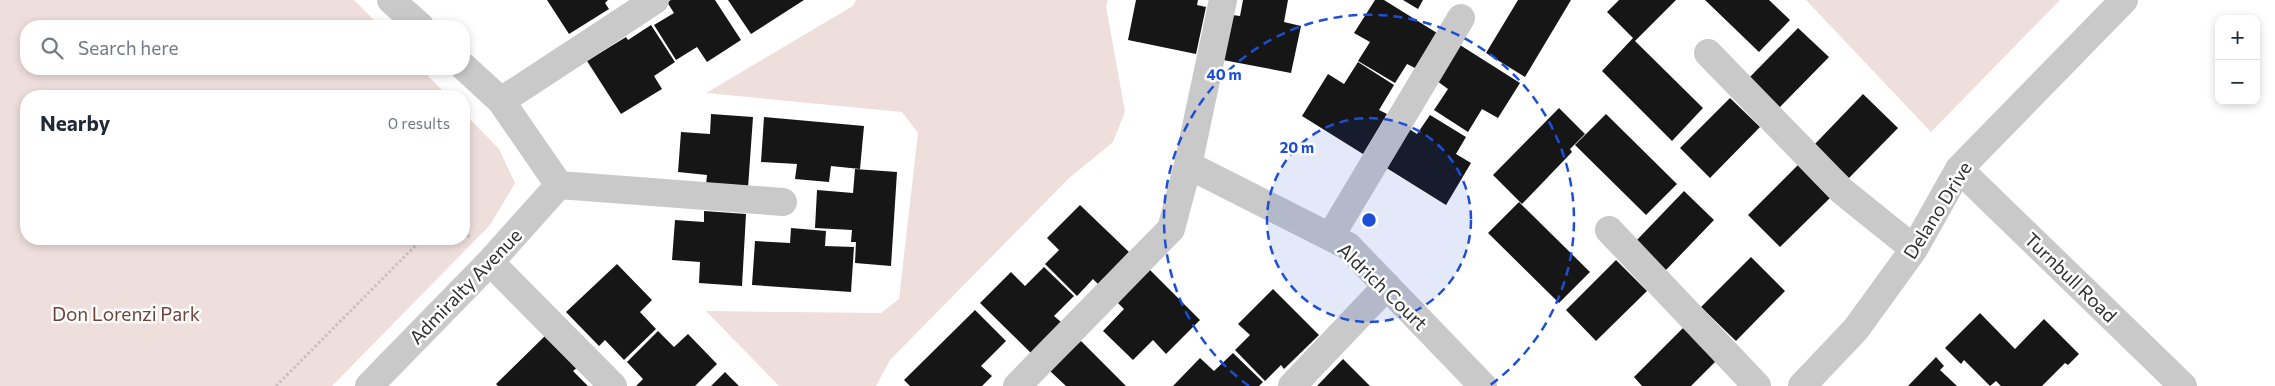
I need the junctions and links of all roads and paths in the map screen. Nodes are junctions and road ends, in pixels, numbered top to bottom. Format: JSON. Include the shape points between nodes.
{"nodes":[{"id":1,"x":391,"y":0,"type":"edge"},
{"id":2,"x":655,"y":0,"type":"edge"},
{"id":3,"x":1223,"y":0,"type":"edge"},
{"id":4,"x":2124,"y":0,"type":"edge"},
{"id":5,"x":1461,"y":18,"type":"dead end"},
{"id":6,"x":413,"y":20,"type":"edge"},
{"id":7,"x":1708,"y":52,"type":"dead end"},
{"id":8,"x":470,"y":73,"type":"edge"},
{"id":9,"x":501,"y":101,"type":"junction"},
{"id":10,"x":1188,"y":165,"type":"junction"},
{"id":11,"x":1959,"y":169,"type":"junction"},
{"id":12,"x":559,"y":185,"type":"junction"},
{"id":13,"x":783,"y":202,"type":"dead end"},
{"id":14,"x":1609,"y":230,"type":"dead end"},
{"id":15,"x":1330,"y":237,"type":"junction"},
{"id":16,"x":416,"y":245,"type":"edge"},
{"id":17,"x":1914,"y":248,"type":"junction"},
{"id":18,"x":490,"y":262,"type":"junction"},
{"id":19,"x":1387,"y":286,"type":"junction"},
{"id":20,"x":276,"y":386,"type":"edge"},
{"id":21,"x":369,"y":386,"type":"edge"},
{"id":22,"x":613,"y":386,"type":"edge"},
{"id":23,"x":1017,"y":386,"type":"edge"},
{"id":24,"x":1292,"y":386,"type":"edge"},
{"id":25,"x":1483,"y":386,"type":"edge"},
{"id":26,"x":1757,"y":386,"type":"edge"},
{"id":27,"x":1802,"y":386,"type":"edge"},
{"id":28,"x":2183,"y":386,"type":"edge"}],
"edges":[{"from":1,"to":6,"type":"street"},
{"from":2,"to":9,"type":"street"},
{"from":3,"to":10,"type":"street"},
{"from":4,"to":11,"type":"street","name":"Delano Drive"},
{"from":5,"to":15,"type":"street"},
{"from":7,"to":17,"type":"street","via":[[1842,191]]},
{"from":8,"to":9,"type":"street"},
{"from":9,"to":12,"type":"street"},
{"from":10,"to":15,"type":"street","name":"Aldrich Court"},
{"from":10,"to":23,"type":"street","via":[[1171,229]]},
{"from":11,"to":17,"type":"street","name":"Delano Drive"},
{"from":11,"to":28,"type":"street","name":"Turnbull Road"},
{"from":12,"to":13,"type":"street"},
{"from":12,"to":18,"type":"street","name":"Admiralty Avenue"},
{"from":14,"to":26,"type":"street"},
{"from":15,"to":19,"type":"street","name":"Aldrich Court","via":[[1348,246]]},
{"from":16,"to":20,"type":"path"},
{"from":17,"to":27,"type":"street","name":"Delano Drive","via":[[1856,329]]},
{"from":18,"to":21,"type":"street","name":"Admiralty Avenue"},
{"from":18,"to":22,"type":"street"},
{"from":19,"to":24,"type":"street"},
{"from":19,"to":25,"type":"street","name":"Aldrich Court"}]}
